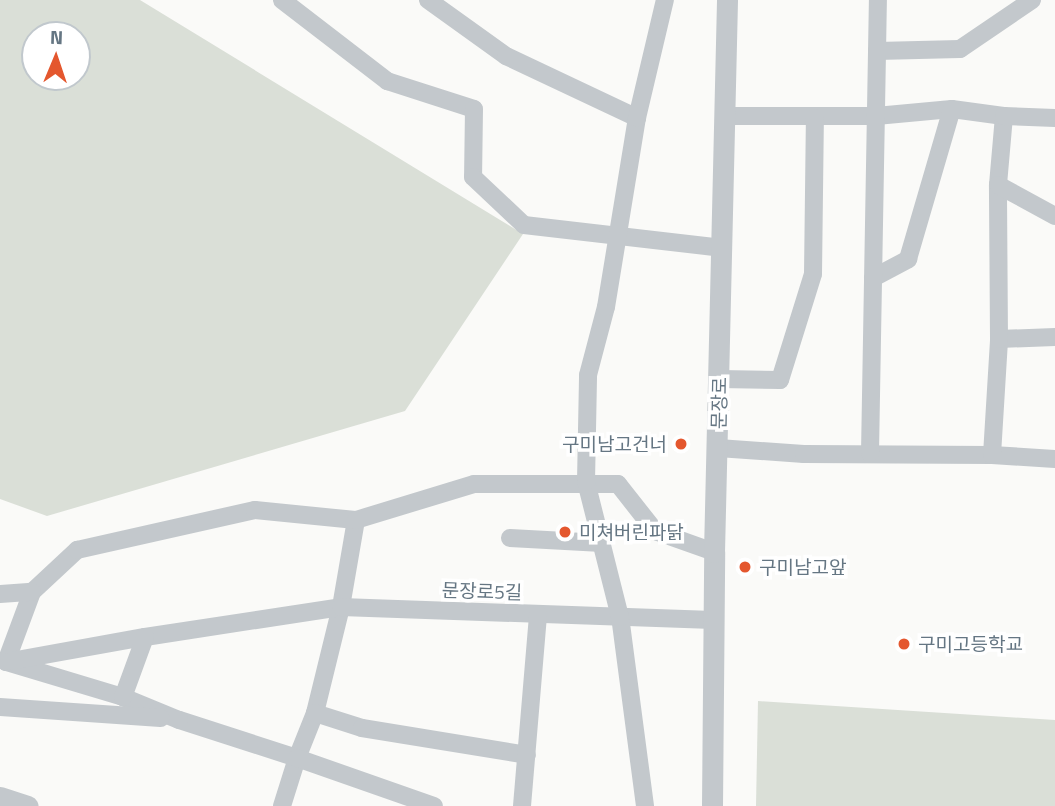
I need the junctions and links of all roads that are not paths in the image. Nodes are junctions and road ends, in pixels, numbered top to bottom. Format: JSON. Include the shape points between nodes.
{"nodes":[{"id":1,"x":282,"y":0,"type":"edge"},
{"id":2,"x":428,"y":0,"type":"edge"},
{"id":3,"x":665,"y":0,"type":"edge"},
{"id":4,"x":727,"y":0,"type":"edge"},
{"id":5,"x":878,"y":0,"type":"edge"},
{"id":6,"x":1032,"y":0,"type":"edge"},
{"id":7,"x":877,"y":51,"type":"junction"},
{"id":8,"x":952,"y":109,"type":"junction"},
{"id":9,"x":725,"y":116,"type":"junction"},
{"id":10,"x":876,"y":116,"type":"junction"},
{"id":11,"x":1004,"y":116,"type":"junction"},
{"id":12,"x":637,"y":118,"type":"junction"},
{"id":13,"x":815,"y":118,"type":"junction"},
{"id":14,"x":1055,"y":118,"type":"edge"},
{"id":15,"x":998,"y":185,"type":"junction"},
{"id":16,"x":1055,"y":216,"type":"edge"},
{"id":17,"x":619,"y":237,"type":"junction"},
{"id":18,"x":723,"y":248,"type":"junction"},
{"id":19,"x":873,"y":278,"type":"junction"},
{"id":20,"x":1055,"y":337,"type":"edge"},
{"id":21,"x":999,"y":339,"type":"junction"},
{"id":22,"x":719,"y":380,"type":"junction"},
{"id":23,"x":718,"y":448,"type":"junction"},
{"id":24,"x":870,"y":453,"type":"junction"},
{"id":25,"x":992,"y":455,"type":"junction"},
{"id":26,"x":1055,"y":459,"type":"edge"},
{"id":27,"x":586,"y":482,"type":"junction"},
{"id":28,"x":356,"y":520,"type":"junction"},
{"id":29,"x":510,"y":538,"type":"dead end"},
{"id":30,"x":603,"y":542,"type":"junction"},
{"id":31,"x":714,"y":552,"type":"junction"},
{"id":32,"x":32,"y":592,"type":"junction"},
{"id":33,"x":0,"y":594,"type":"edge"},
{"id":34,"x":341,"y":607,"type":"junction"},
{"id":35,"x":538,"y":615,"type":"junction"},
{"id":36,"x":620,"y":617,"type":"junction"},
{"id":37,"x":713,"y":620,"type":"junction"},
{"id":38,"x":145,"y":637,"type":"junction"},
{"id":39,"x":3,"y":663,"type":"edge"},
{"id":40,"x":123,"y":697,"type":"junction"},
{"id":41,"x":0,"y":707,"type":"edge"},
{"id":42,"x":316,"y":713,"type":"junction"},
{"id":43,"x":179,"y":720,"type":"junction"},
{"id":44,"x":527,"y":755,"type":"junction"},
{"id":45,"x":298,"y":758,"type":"junction"},
{"id":46,"x":0,"y":797,"type":"edge"},
{"id":47,"x":28,"y":806,"type":"edge"},
{"id":48,"x":282,"y":806,"type":"edge"},
{"id":49,"x":435,"y":806,"type":"edge"},
{"id":50,"x":522,"y":806,"type":"edge"},
{"id":51,"x":645,"y":806,"type":"edge"},
{"id":52,"x":712,"y":806,"type":"edge"}],
"edges":[{"from":1,"to":17,"type":"street","via":[[387,81],[474,109],[473,177],[524,225]]},
{"from":2,"to":12,"type":"street","via":[[506,56]]},
{"from":3,"to":12,"type":"street"},
{"from":4,"to":9,"type":"street","name":"문장로"},
{"from":5,"to":7,"type":"street"},
{"from":6,"to":7,"type":"street","via":[[960,49]]},
{"from":7,"to":10,"type":"street"},
{"from":8,"to":10,"type":"street"},
{"from":8,"to":11,"type":"street"},
{"from":8,"to":19,"type":"street","via":[[908,259]]},
{"from":9,"to":13,"type":"street"},
{"from":9,"to":18,"type":"street","name":"문장로"},
{"from":10,"to":13,"type":"street"},
{"from":10,"to":19,"type":"street"},
{"from":11,"to":14,"type":"street"},
{"from":11,"to":15,"type":"street"},
{"from":12,"to":17,"type":"street"},
{"from":13,"to":22,"type":"street","via":[[813,274],[780,380]]},
{"from":15,"to":16,"type":"street"},
{"from":15,"to":21,"type":"street"},
{"from":17,"to":18,"type":"street"},
{"from":17,"to":27,"type":"street","via":[[587,376]]},
{"from":18,"to":22,"type":"street","name":"문장로"},
{"from":19,"to":24,"type":"street"},
{"from":20,"to":21,"type":"street"},
{"from":21,"to":25,"type":"street"},
{"from":22,"to":23,"type":"street","name":"문장로"},
{"from":23,"to":24,"type":"street"},
{"from":23,"to":31,"type":"street","name":"문장로"},
{"from":24,"to":25,"type":"street"},
{"from":25,"to":26,"type":"street"},
{"from":27,"to":28,"type":"street","via":[[474,484]]},
{"from":27,"to":30,"type":"street"},
{"from":27,"to":31,"type":"street","via":[[618,484],[655,531]]},
{"from":28,"to":32,"type":"street","via":[[255,510],[77,550]]},
{"from":28,"to":34,"type":"street"},
{"from":29,"to":30,"type":"street"},
{"from":30,"to":36,"type":"street"},
{"from":31,"to":37,"type":"street","name":"문장로"},
{"from":32,"to":33,"type":"street"},
{"from":32,"to":39,"type":"street"},
{"from":34,"to":35,"type":"street","name":"문장로5길"},
{"from":34,"to":38,"type":"street","name":"문장로5길"},
{"from":34,"to":42,"type":"street"},
{"from":35,"to":36,"type":"street","name":"문장로5길"},
{"from":35,"to":44,"type":"street"},
{"from":36,"to":37,"type":"street","name":"문장로5길"},
{"from":36,"to":51,"type":"street"},
{"from":37,"to":52,"type":"street","name":"문장로"},
{"from":38,"to":39,"type":"street","name":"문장로5길"},
{"from":38,"to":40,"type":"street"},
{"from":39,"to":40,"type":"street"},
{"from":40,"to":43,"type":"street"},
{"from":41,"to":43,"type":"street"},
{"from":42,"to":44,"type":"street","via":[[362,728]]},
{"from":42,"to":45,"type":"street"},
{"from":43,"to":45,"type":"street"},
{"from":44,"to":50,"type":"street"},
{"from":45,"to":48,"type":"street"},
{"from":45,"to":49,"type":"street"},
{"from":46,"to":47,"type":"street"}]}
